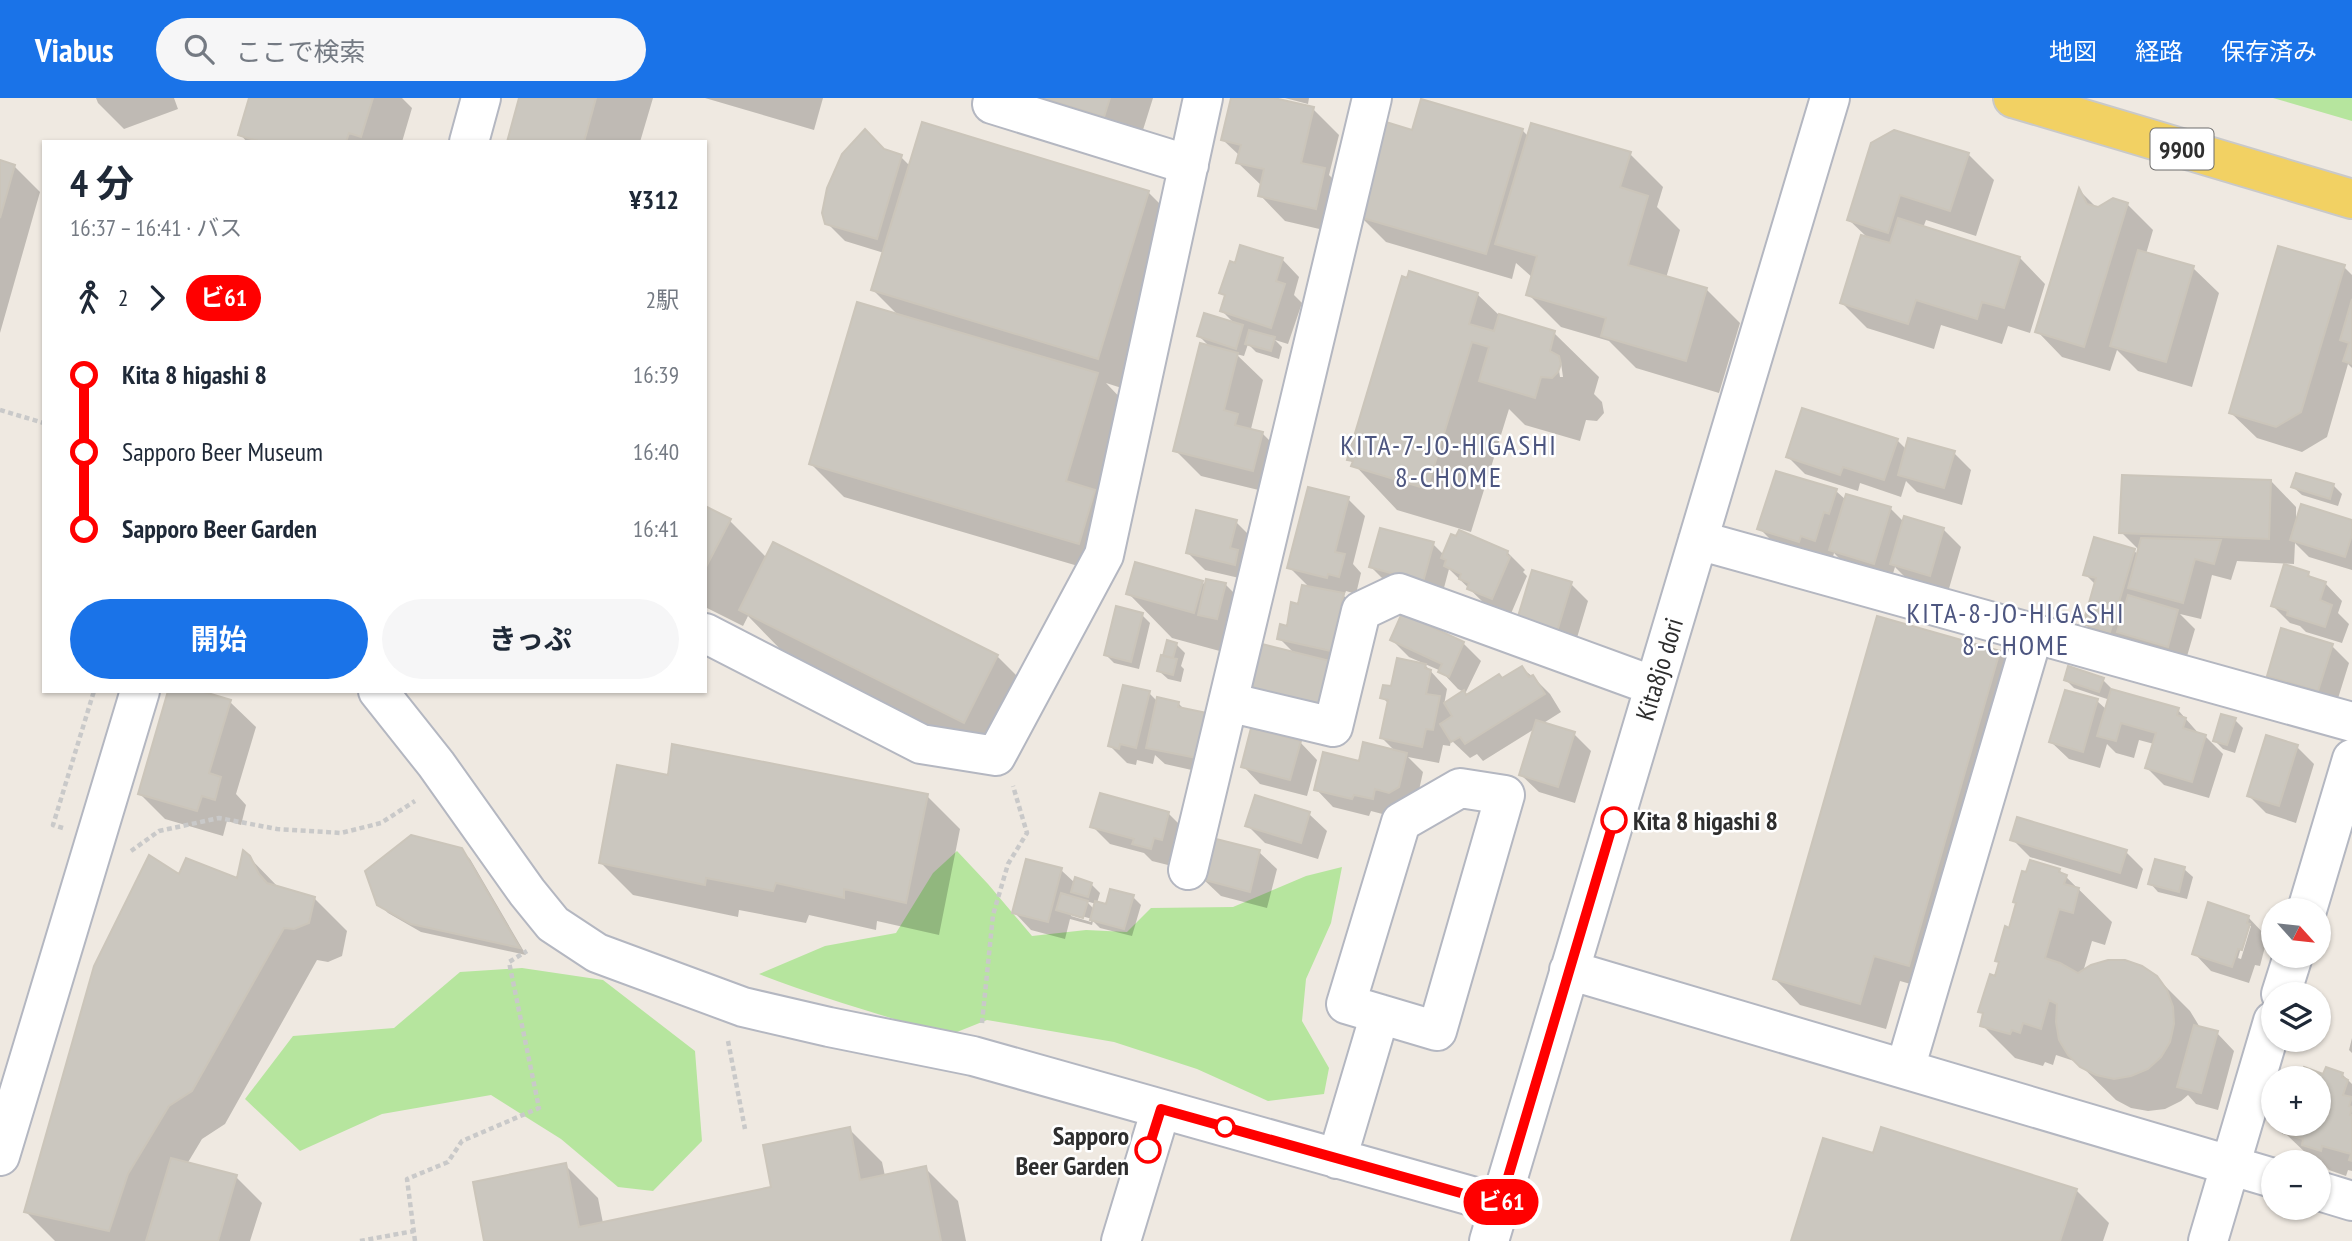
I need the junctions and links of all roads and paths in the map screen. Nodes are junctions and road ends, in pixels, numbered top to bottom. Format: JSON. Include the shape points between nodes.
{"nodes":[{"id":1,"x":481,"y":98,"type":"edge"},
{"id":2,"x":1203,"y":98,"type":"edge"},
{"id":3,"x":1372,"y":98,"type":"edge"},
{"id":4,"x":1830,"y":98,"type":"edge"},
{"id":5,"x":2013,"y":98,"type":"edge"},
{"id":6,"x":992,"y":104,"type":"dead end"},
{"id":7,"x":470,"y":140,"type":"edge"},
{"id":8,"x":1189,"y":165,"type":"junction"},
{"id":9,"x":2352,"y":199,"type":"edge"},
{"id":10,"x":0,"y":410,"type":"edge"},
{"id":11,"x":42,"y":422,"type":"edge"},
{"id":12,"x":1698,"y":540,"type":"junction"},
{"id":13,"x":707,"y":634,"type":"edge"},
{"id":14,"x":2033,"y":635,"type":"junction"},
{"id":15,"x":1654,"y":686,"type":"junction"},
{"id":16,"x":93,"y":693,"type":"edge"},
{"id":17,"x":139,"y":693,"type":"edge"},
{"id":18,"x":380,"y":693,"type":"edge"},
{"id":19,"x":1228,"y":702,"type":"junction"},
{"id":20,"x":2352,"y":722,"type":"edge"},
{"id":21,"x":996,"y":756,"type":"junction"},
{"id":22,"x":2352,"y":759,"type":"edge"},
{"id":23,"x":415,"y":801,"type":"dead end"},
{"id":24,"x":69,"y":830,"type":"dead end"},
{"id":25,"x":123,"y":848,"type":"dead end"},
{"id":26,"x":1188,"y":870,"type":"dead end"},
{"id":27,"x":2311,"y":898,"type":"edge"},
{"id":28,"x":527,"y":951,"type":"dead end"},
{"id":29,"x":1569,"y":970,"type":"junction"},
{"id":30,"x":1393,"y":1018,"type":"junction"},
{"id":31,"x":728,"y":1040,"type":"dead end"},
{"id":32,"x":2264,"y":1052,"type":"edge"},
{"id":33,"x":973,"y":1056,"type":"junction"},
{"id":34,"x":1905,"y":1069,"type":"junction"},
{"id":35,"x":1161,"y":1109,"type":"junction"},
{"id":36,"x":746,"y":1129,"type":"dead end"},
{"id":37,"x":0,"y":1156,"type":"edge"},
{"id":38,"x":1348,"y":1162,"type":"junction"},
{"id":39,"x":2230,"y":1166,"type":"junction"},
{"id":40,"x":2261,"y":1175,"type":"edge"},
{"id":41,"x":2331,"y":1195,"type":"edge"},
{"id":42,"x":2352,"y":1201,"type":"edge"},
{"id":43,"x":1500,"y":1204,"type":"junction"},
{"id":44,"x":414,"y":1231,"type":"junction"},
{"id":45,"x":360,"y":1241,"type":"edge"},
{"id":46,"x":415,"y":1241,"type":"edge"},
{"id":47,"x":1121,"y":1241,"type":"edge"},
{"id":48,"x":1489,"y":1241,"type":"edge"},
{"id":49,"x":2208,"y":1241,"type":"edge"}],
"edges":[{"from":1,"to":7,"type":"street"},
{"from":2,"to":8,"type":"street"},
{"from":3,"to":19,"type":"street"},
{"from":4,"to":12,"type":"street","name":"Kita8jo dori"},
{"from":5,"to":9,"type":"main road","number":"9900"},
{"from":6,"to":8,"type":"street"},
{"from":8,"to":21,"type":"street","via":[[1104,555]]},
{"from":10,"to":11,"type":"path"},
{"from":12,"to":14,"type":"street"},
{"from":12,"to":15,"type":"street","name":"Kita8jo dori"},
{"from":13,"to":21,"type":"street","via":[[920,744]]},
{"from":14,"to":20,"type":"street"},
{"from":14,"to":34,"type":"street"},
{"from":15,"to":19,"type":"street","via":[[1399,593],[1361,611],[1333,727]]},
{"from":15,"to":29,"type":"street","name":"Kita8jo dori"},
{"from":16,"to":24,"type":"path","via":[[52,825]]},
{"from":17,"to":37,"type":"street"},
{"from":18,"to":33,"type":"street","via":[[553,924],[597,953],[743,1007]]},
{"from":19,"to":26,"type":"street"},
{"from":21,"to":33,"type":"path","via":[[1009,772],[1027,832],[1008,864],[993,915],[982,1028]]},
{"from":22,"to":27,"type":"street"},
{"from":23,"to":25,"type":"path","via":[[381,823],[341,833],[278,829],[219,818],[159,831],[132,851]]},
{"from":28,"to":44,"type":"path","via":[[509,962],[539,1108],[462,1141],[448,1161],[407,1179]]},
{"from":29,"to":34,"type":"street"},
{"from":29,"to":43,"type":"street","name":"Kita8jo dori"},
{"from":30,"to":30,"type":"street","via":[[1437,1031],[1505,795],[1460,788],[1401,822],[1346,1004]]},
{"from":30,"to":38,"type":"street"},
{"from":31,"to":36,"type":"path"},
{"from":32,"to":39,"type":"street"},
{"from":33,"to":35,"type":"street"},
{"from":34,"to":39,"type":"street"},
{"from":35,"to":38,"type":"street"},
{"from":35,"to":47,"type":"street"},
{"from":38,"to":43,"type":"street"},
{"from":39,"to":40,"type":"street"},
{"from":39,"to":49,"type":"street"},
{"from":41,"to":42,"type":"street"},
{"from":43,"to":48,"type":"street","name":"Kita8jo dori"},
{"from":44,"to":45,"type":"path"},
{"from":44,"to":46,"type":"path"}]}
